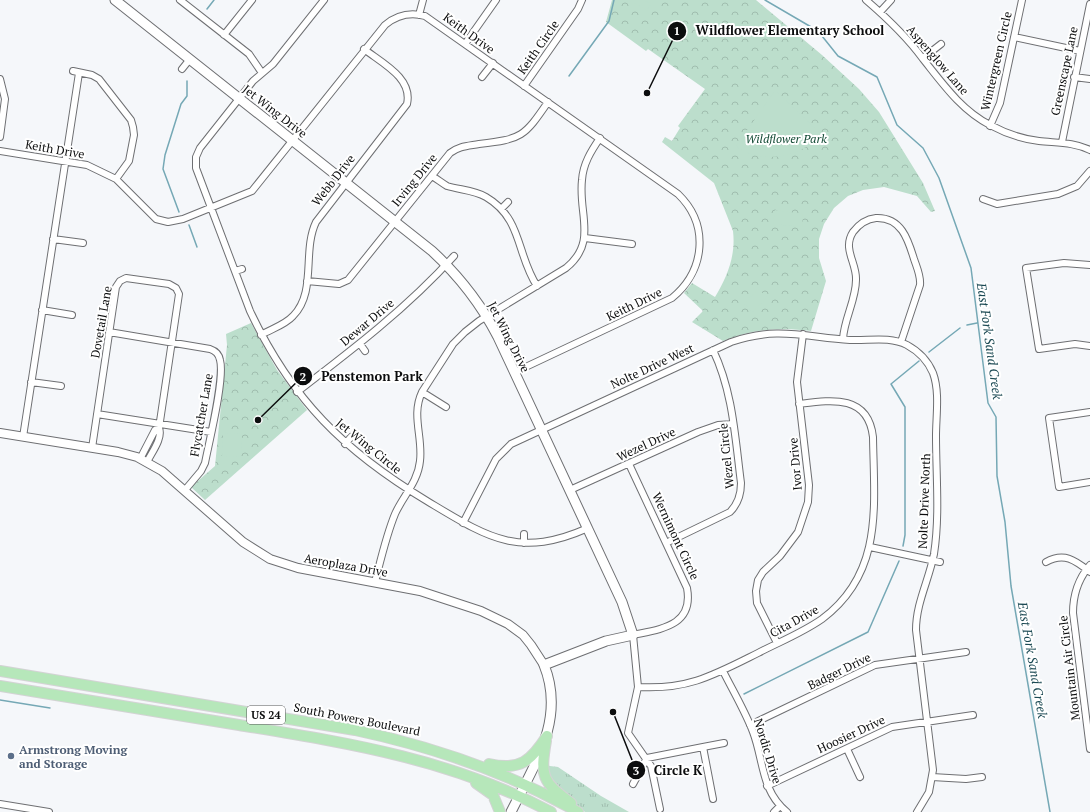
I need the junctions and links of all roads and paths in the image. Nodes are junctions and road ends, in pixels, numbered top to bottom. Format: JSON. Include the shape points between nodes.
{"nodes":[{"id":1,"x":180,"y":0,"type":"edge"},
{"id":2,"x":252,"y":0,"type":"edge"},
{"id":3,"x":324,"y":0,"type":"edge"},
{"id":4,"x":423,"y":0,"type":"edge"},
{"id":5,"x":496,"y":0,"type":"edge"},
{"id":6,"x":582,"y":0,"type":"edge"},
{"id":7,"x":866,"y":0,"type":"edge"},
{"id":8,"x":891,"y":0,"type":"edge"},
{"id":9,"x":1022,"y":0,"type":"edge"},
{"id":10,"x":118,"y":1,"type":"edge"},
{"id":11,"x":1090,"y":4,"type":"edge"},
{"id":12,"x":880,"y":12,"type":"junction"},
{"id":13,"x":419,"y":15,"type":"junction"},
{"id":14,"x":224,"y":35,"type":"junction"},
{"id":15,"x":1014,"y":37,"type":"junction"},
{"id":16,"x":465,"y":44,"type":"junction"},
{"id":17,"x":941,"y":44,"type":"dead end"},
{"id":18,"x":364,"y":49,"type":"junction"},
{"id":19,"x":1080,"y":51,"type":"junction"},
{"id":20,"x":923,"y":58,"type":"junction"},
{"id":21,"x":190,"y":59,"type":"junction"},
{"id":22,"x":493,"y":64,"type":"junction"},
{"id":23,"x":182,"y":69,"type":"dead end"},
{"id":24,"x":262,"y":73,"type":"junction"},
{"id":25,"x":482,"y":77,"type":"dead end"},
{"id":26,"x":1074,"y":77,"type":"junction"},
{"id":27,"x":0,"y":79,"type":"edge"},
{"id":28,"x":1090,"y":79,"type":"edge"},
{"id":29,"x":524,"y":86,"type":"junction"},
{"id":30,"x":239,"y":98,"type":"junction"},
{"id":31,"x":548,"y":102,"type":"junction"},
{"id":32,"x":990,"y":126,"type":"junction"},
{"id":33,"x":0,"y":137,"type":"edge"},
{"id":34,"x":600,"y":138,"type":"junction"},
{"id":35,"x":292,"y":140,"type":"junction"},
{"id":36,"x":1062,"y":142,"type":"junction"},
{"id":37,"x":1090,"y":150,"type":"edge"},
{"id":38,"x":0,"y":151,"type":"edge"},
{"id":39,"x":65,"y":161,"type":"junction"},
{"id":40,"x":1090,"y":171,"type":"edge"},
{"id":41,"x":432,"y":176,"type":"junction"},
{"id":42,"x":116,"y":179,"type":"junction"},
{"id":43,"x":345,"y":182,"type":"junction"},
{"id":44,"x":983,"y":199,"type":"dead end"},
{"id":45,"x":508,"y":202,"type":"dead end"},
{"id":46,"x":211,"y":208,"type":"junction"},
{"id":47,"x":501,"y":209,"type":"junction"},
{"id":48,"x":395,"y":221,"type":"junction"},
{"id":49,"x":585,"y":238,"type":"junction"},
{"id":50,"x":53,"y":239,"type":"junction"},
{"id":51,"x":83,"y":243,"type":"dead end"},
{"id":52,"x":632,"y":244,"type":"dead end"},
{"id":53,"x":454,"y":256,"type":"dead end"},
{"id":54,"x":446,"y":264,"type":"junction"},
{"id":55,"x":1090,"y":265,"type":"edge"},
{"id":56,"x":242,"y":269,"type":"dead end"},
{"id":57,"x":234,"y":271,"type":"junction"},
{"id":58,"x":307,"y":281,"type":"junction"},
{"id":59,"x":537,"y":286,"type":"junction"},
{"id":60,"x":42,"y":310,"type":"junction"},
{"id":61,"x":72,"y":315,"type":"dead end"},
{"id":62,"x":487,"y":317,"type":"junction"},
{"id":63,"x":109,"y":332,"type":"junction"},
{"id":64,"x":261,"y":334,"type":"junction"},
{"id":65,"x":804,"y":334,"type":"junction"},
{"id":66,"x":843,"y":339,"type":"junction"},
{"id":67,"x":172,"y":342,"type":"junction"},
{"id":68,"x":901,"y":342,"type":"junction"},
{"id":69,"x":360,"y":344,"type":"junction"},
{"id":70,"x":1090,"y":346,"type":"edge"},
{"id":71,"x":365,"y":350,"type":"dead end"},
{"id":72,"x":713,"y":350,"type":"junction"},
{"id":73,"x":514,"y":372,"type":"junction"},
{"id":74,"x":31,"y":382,"type":"junction"},
{"id":75,"x":61,"y":386,"type":"dead end"},
{"id":76,"x":297,"y":392,"type":"junction"},
{"id":77,"x":422,"y":392,"type":"junction"},
{"id":78,"x":800,"y":404,"type":"junction"},
{"id":79,"x":446,"y":407,"type":"dead end"},
{"id":80,"x":1090,"y":412,"type":"edge"},
{"id":81,"x":97,"y":414,"type":"junction"},
{"id":82,"x":733,"y":424,"type":"junction"},
{"id":83,"x":159,"y":426,"type":"junction"},
{"id":84,"x":542,"y":430,"type":"junction"},
{"id":85,"x":211,"y":432,"type":"junction"},
{"id":86,"x":0,"y":433,"type":"edge"},
{"id":87,"x":23,"y":437,"type":"junction"},
{"id":88,"x":351,"y":437,"type":"dead end"},
{"id":89,"x":345,"y":444,"type":"junction"},
{"id":90,"x":92,"y":448,"type":"junction"},
{"id":91,"x":143,"y":460,"type":"junction"},
{"id":92,"x":629,"y":464,"type":"junction"},
{"id":93,"x":1090,"y":482,"type":"edge"},
{"id":94,"x":185,"y":490,"type":"junction"},
{"id":95,"x":410,"y":490,"type":"junction"},
{"id":96,"x":570,"y":490,"type":"junction"},
{"id":97,"x":463,"y":523,"type":"junction"},
{"id":98,"x":588,"y":528,"type":"junction"},
{"id":99,"x":524,"y":534,"type":"dead end"},
{"id":100,"x":524,"y":543,"type":"junction"},
{"id":101,"x":666,"y":543,"type":"junction"},
{"id":102,"x":870,"y":547,"type":"junction"},
{"id":103,"x":932,"y":560,"type":"junction"},
{"id":104,"x":940,"y":562,"type":"dead end"},
{"id":105,"x":1046,"y":562,"type":"dead end"},
{"id":106,"x":1089,"y":568,"type":"edge"},
{"id":107,"x":376,"y":582,"type":"junction"},
{"id":108,"x":633,"y":635,"type":"junction"},
{"id":109,"x":777,"y":643,"type":"junction"},
{"id":110,"x":966,"y":652,"type":"dead end"},
{"id":111,"x":918,"y":658,"type":"junction"},
{"id":112,"x":544,"y":665,"type":"junction"},
{"id":113,"x":0,"y":671,"type":"edge"},
{"id":114,"x":723,"y":671,"type":"junction"},
{"id":115,"x":0,"y":686,"type":"edge"},
{"id":116,"x":638,"y":687,"type":"junction"},
{"id":117,"x":973,"y":715,"type":"dead end"},
{"id":118,"x":926,"y":721,"type":"junction"},
{"id":119,"x":750,"y":725,"type":"junction"},
{"id":120,"x":547,"y":736,"type":"junction"},
{"id":121,"x":724,"y":743,"type":"dead end"},
{"id":122,"x":703,"y":747,"type":"junction"},
{"id":123,"x":846,"y":749,"type":"junction"},
{"id":124,"x":1090,"y":749,"type":"edge"},
{"id":125,"x":446,"y":753,"type":"junction"},
{"id":126,"x":647,"y":758,"type":"junction"},
{"id":127,"x":436,"y":764,"type":"junction"},
{"id":128,"x":860,"y":777,"type":"dead end"},
{"id":129,"x":932,"y":777,"type":"junction"},
{"id":130,"x":982,"y":777,"type":"dead end"},
{"id":131,"x":525,"y":784,"type":"junction"},
{"id":132,"x":633,"y":784,"type":"dead end"},
{"id":133,"x":767,"y":786,"type":"junction"},
{"id":134,"x":519,"y":796,"type":"junction"},
{"id":135,"x":713,"y":799,"type":"dead end"},
{"id":136,"x":0,"y":804,"type":"edge"},
{"id":137,"x":780,"y":806,"type":"junction"},
{"id":138,"x":660,"y":809,"type":"dead end"},
{"id":139,"x":48,"y":812,"type":"edge"},
{"id":140,"x":500,"y":812,"type":"edge"},
{"id":141,"x":511,"y":812,"type":"edge"},
{"id":142,"x":551,"y":812,"type":"edge"},
{"id":143,"x":578,"y":812,"type":"edge"},
{"id":144,"x":584,"y":812,"type":"edge"},
{"id":145,"x":774,"y":812,"type":"edge"},
{"id":146,"x":787,"y":812,"type":"edge"},
{"id":147,"x":917,"y":812,"type":"edge"}],
"edges":[{"from":1,"to":14,"type":"street"},
{"from":2,"to":14,"type":"street"},
{"from":3,"to":24,"type":"street","name":"Jet Wing Circle","via":[[273,64]]},
{"from":4,"to":13,"type":"street"},
{"from":5,"to":16,"type":"street"},
{"from":6,"to":29,"type":"street","name":"Keith Circle"},
{"from":7,"to":12,"type":"street","name":"Aspenglow Lane"},
{"from":8,"to":12,"type":"street"},
{"from":9,"to":15,"type":"street","name":"Wintergreen Circle"},
{"from":10,"to":21,"type":"main road","name":"Jet Wing Drive"},
{"from":11,"to":19,"type":"street","name":"Greenscape Lane"},
{"from":12,"to":20,"type":"street","name":"Aspenglow Lane"},
{"from":13,"to":16,"type":"street","name":"Keith Drive","via":[[431,19]]},
{"from":13,"to":18,"type":"street","name":"Keith Drive","via":[[400,16],[389,21]]},
{"from":14,"to":24,"type":"street","via":[[249,54]]},
{"from":15,"to":19,"type":"street"},
{"from":15,"to":32,"type":"street","name":"Wintergreen Circle","via":[[1000,103]]},
{"from":16,"to":22,"type":"street","name":"Keith Drive"},
{"from":17,"to":20,"type":"street"},
{"from":18,"to":35,"type":"street","name":"Keith Drive"},
{"from":18,"to":43,"type":"street","name":"Webb Drive","via":[[400,78],[407,88],[408,99],[404,110]]},
{"from":19,"to":26,"type":"street","name":"Greenscape Lane"},
{"from":20,"to":32,"type":"street","name":"Aspenglow Lane","via":[[955,99]]},
{"from":21,"to":23,"type":"street"},
{"from":21,"to":30,"type":"main road","name":"Jet Wing Drive"},
{"from":22,"to":25,"type":"street"},
{"from":22,"to":29,"type":"street","name":"Keith Drive"},
{"from":24,"to":30,"type":"street","name":"Jet Wing Circle"},
{"from":26,"to":28,"type":"street"},
{"from":26,"to":36,"type":"street","name":"Greenscape Lane"},
{"from":27,"to":33,"type":"street","via":[[5,99]]},
{"from":29,"to":31,"type":"street","name":"Keith Drive"},
{"from":30,"to":35,"type":"main road","name":"Jet Wing Drive"},
{"from":30,"to":46,"type":"street","name":"Jet Wing Circle","via":[[200,148],[196,157],[196,168]]},
{"from":31,"to":34,"type":"street","name":"Keith Drive"},
{"from":31,"to":41,"type":"street","name":"Irving Drive","via":[[532,126],[522,134],[507,141],[464,146],[455,150]]},
{"from":32,"to":36,"type":"street","name":"Aspenglow Lane","via":[[1026,138]]},
{"from":34,"to":49,"type":"street","via":[[587,160],[582,178]]},
{"from":34,"to":73,"type":"street","name":"Keith Drive","via":[[678,194],[688,205],[697,222],[700,236],[697,266],[685,287],[666,302]]},
{"from":35,"to":43,"type":"main road","name":"Jet Wing Drive"},
{"from":35,"to":46,"type":"street","name":"Keith Drive","via":[[252,191]]},
{"from":36,"to":37,"type":"street","name":"Aspenglow Lane"},
{"from":38,"to":39,"type":"street","name":"Keith Drive"},
{"from":39,"to":42,"type":"street","name":"Keith Drive","via":[[87,165]]},
{"from":39,"to":42,"type":"street","via":[[76,72],[92,75],[99,79],[131,120],[133,127],[129,161]]},
{"from":39,"to":50,"type":"street"},
{"from":40,"to":44,"type":"street","via":[[1077,186],[1058,194],[997,204]]},
{"from":41,"to":47,"type":"street","via":[[446,185],[486,197]]},
{"from":41,"to":48,"type":"street","name":"Irving Drive"},
{"from":42,"to":46,"type":"street","name":"Keith Drive","via":[[151,215],[162,221],[175,222]]},
{"from":43,"to":48,"type":"main road","name":"Jet Wing Drive"},
{"from":43,"to":58,"type":"street","name":"Webb Drive","via":[[313,228]]},
{"from":45,"to":47,"type":"street"},
{"from":46,"to":57,"type":"street","name":"Jet Wing Circle"},
{"from":47,"to":59,"type":"street","via":[[511,220],[525,264]]},
{"from":48,"to":54,"type":"main road","name":"Jet Wing Drive"},
{"from":48,"to":58,"type":"street","name":"Irving Drive","via":[[348,280],[339,284]]},
{"from":49,"to":52,"type":"street"},
{"from":49,"to":59,"type":"street","via":[[583,248],[572,263]]},
{"from":50,"to":51,"type":"street"},
{"from":50,"to":60,"type":"street"},
{"from":53,"to":54,"type":"street","name":"Dewar Drive"},
{"from":54,"to":62,"type":"main road","name":"Jet Wing Drive"},
{"from":54,"to":69,"type":"street","name":"Dewar Drive","via":[[391,318]]},
{"from":55,"to":70,"type":"street","via":[[1064,263],[1026,268],[1039,348],[1075,344]]},
{"from":56,"to":57,"type":"street"},
{"from":57,"to":64,"type":"street","name":"Jet Wing Circle"},
{"from":58,"to":64,"type":"street","name":"Webb Drive","via":[[304,299],[292,317]]},
{"from":59,"to":62,"type":"street"},
{"from":60,"to":61,"type":"street"},
{"from":60,"to":74,"type":"street"},
{"from":62,"to":73,"type":"main road","name":"Jet Wing Drive"},
{"from":62,"to":77,"type":"street","via":[[472,326],[453,344]]},
{"from":63,"to":67,"type":"street","name":"Flycatcher Lane"},
{"from":63,"to":67,"type":"street","name":"Dovetail Lane","via":[[116,287],[120,281],[131,278],[162,282],[173,285],[179,294]]},
{"from":63,"to":81,"type":"street","name":"Dovetail Lane"},
{"from":64,"to":76,"type":"street","name":"Jet Wing Circle","via":[[276,362]]},
{"from":65,"to":66,"type":"street","name":"Nolte Drive West"},
{"from":65,"to":72,"type":"street","name":"Nolte Drive West","via":[[756,334]]},
{"from":65,"to":78,"type":"street","name":"Ivor Drive","via":[[797,377]]},
{"from":66,"to":68,"type":"street","name":"Nolte Drive West"},
{"from":66,"to":68,"type":"street","via":[[845,320],[856,281],[849,242],[859,226],[867,220],[879,218],[891,221],[903,230],[920,278],[920,286]]},
{"from":67,"to":83,"type":"street","name":"Dovetail Lane"},
{"from":67,"to":85,"type":"street","name":"Flycatcher Lane","via":[[210,349],[219,356],[220,381]]},
{"from":68,"to":103,"type":"street","name":"Nolte Drive North","via":[[916,350],[924,359],[936,385],[937,527]]},
{"from":69,"to":71,"type":"street"},
{"from":69,"to":76,"type":"street","name":"Dewar Drive"},
{"from":72,"to":82,"type":"street","name":"Wezel Circle","via":[[729,394]]},
{"from":72,"to":84,"type":"street","name":"Nolte Drive West"},
{"from":73,"to":84,"type":"main road","name":"Jet Wing Drive"},
{"from":74,"to":75,"type":"street"},
{"from":74,"to":87,"type":"street"},
{"from":76,"to":89,"type":"street","name":"Jet Wing Circle"},
{"from":77,"to":79,"type":"street"},
{"from":77,"to":95,"type":"street","via":[[416,412],[420,463]]},
{"from":78,"to":102,"type":"street","name":"Cita Drive","via":[[845,401],[859,410],[870,424],[873,437],[874,481]]},
{"from":78,"to":109,"type":"street","name":"Ivor Drive","via":[[809,484],[808,502],[798,532],[780,556],[763,572],[756,591],[757,603]]},
{"from":80,"to":93,"type":"street","via":[[1049,418],[1059,487]]},
{"from":81,"to":83,"type":"street"},
{"from":81,"to":90,"type":"street","name":"Dovetail Lane"},
{"from":82,"to":92,"type":"street","name":"Wezel Drive","via":[[704,429]]},
{"from":82,"to":101,"type":"street","name":"Wezel Circle","via":[[741,483],[740,495],[734,507],[723,516]]},
{"from":83,"to":85,"type":"street"},
{"from":83,"to":91,"type":"street","name":"Dovetail Lane","via":[[158,440]]},
{"from":84,"to":96,"type":"main road","name":"Jet Wing Drive"},
{"from":84,"to":97,"type":"street","name":"Nolte Drive West","via":[[511,444],[501,452]]},
{"from":85,"to":94,"type":"street","name":"Flycatcher Lane","via":[[203,468]]},
{"from":86,"to":87,"type":"street","name":"Aeroplaza Drive"},
{"from":87,"to":90,"type":"street","name":"Aeroplaza Drive"},
{"from":88,"to":89,"type":"street"},
{"from":89,"to":95,"type":"street","name":"Jet Wing Circle","via":[[375,468]]},
{"from":90,"to":91,"type":"street","name":"Aeroplaza Drive","via":[[118,452]]},
{"from":91,"to":94,"type":"street","name":"Aeroplaza Drive"},
{"from":92,"to":96,"type":"street","name":"Wezel Drive"},
{"from":92,"to":101,"type":"street","name":"Wernimont Circle"},
{"from":94,"to":107,"type":"street","name":"Aeroplaza Drive","via":[[243,542],[270,559],[298,568]]},
{"from":95,"to":97,"type":"street","name":"Jet Wing Circle"},
{"from":95,"to":107,"type":"street","via":[[392,522]]},
{"from":96,"to":98,"type":"main road","name":"Jet Wing Drive"},
{"from":97,"to":100,"type":"street","name":"Jet Wing Circle","via":[[497,539]]},
{"from":98,"to":100,"type":"street","name":"Jet Wing Circle","via":[[556,540]]},
{"from":98,"to":108,"type":"main road","name":"Jet Wing Drive","via":[[622,602]]},
{"from":99,"to":100,"type":"street"},
{"from":101,"to":108,"type":"street","name":"Wernimont Circle","via":[[687,588],[687,607],[682,617],[669,626]]},
{"from":102,"to":103,"type":"street"},
{"from":102,"to":109,"type":"street","name":"Cita Drive","via":[[859,578],[838,606],[814,624]]},
{"from":103,"to":104,"type":"street"},
{"from":103,"to":111,"type":"street","name":"Nolte Drive North","via":[[917,614]]},
{"from":105,"to":106,"type":"street","via":[[1055,557],[1063,558]]},
{"from":106,"to":124,"type":"street","name":"Mountain Air Circle","via":[[1076,590],[1072,613]]},
{"from":107,"to":112,"type":"street","name":"Aeroplaza Drive","via":[[430,594],[498,619],[523,635]]},
{"from":108,"to":112,"type":"main road","name":"Wernimont Circle","via":[[606,641]]},
{"from":108,"to":116,"type":"street","name":"Jet Wing Drive"},
{"from":109,"to":114,"type":"street","name":"Cita Drive"},
{"from":110,"to":111,"type":"street","name":"Badger Drive"},
{"from":111,"to":118,"type":"street","name":"Nolte Drive North"},
{"from":111,"to":119,"type":"street","name":"Badger Drive","via":[[875,665]]},
{"from":112,"to":120,"type":"main road","name":"Aeroplaza Drive","via":[[551,688],[552,705]]},
{"from":113,"to":125,"type":"highway","name":"South Powers Boulevard","number":"US 24","via":[[355,730]]},
{"from":114,"to":116,"type":"street","name":"Cita Drive","via":[[675,687]]},
{"from":114,"to":119,"type":"street","name":"Nordic Drive"},
{"from":115,"to":127,"type":"highway","number":"US 24","via":[[354,744]]},
{"from":116,"to":126,"type":"street","name":"Jet Wing Drive","via":[[628,733]]},
{"from":117,"to":118,"type":"street","name":"Hoosier Drive"},
{"from":118,"to":123,"type":"street","name":"Hoosier Drive","via":[[892,727]]},
{"from":118,"to":129,"type":"street","name":"Nolte Drive North"},
{"from":119,"to":133,"type":"street","name":"Nordic Drive"},
{"from":120,"to":125,"type":"highway","via":[[535,754],[517,766],[496,765]]},
{"from":120,"to":131,"type":"main road","name":"Aeroplaza Drive"},
{"from":120,"to":144,"type":"highway","via":[[542,765],[544,776],[552,788]]},
{"from":121,"to":122,"type":"street"},
{"from":122,"to":126,"type":"street"},
{"from":122,"to":135,"type":"street"},
{"from":123,"to":128,"type":"street"},
{"from":123,"to":133,"type":"street","name":"Hoosier Drive"},
{"from":125,"to":131,"type":"highway","name":"South Powers Boulevard","number":"US 24"},
{"from":126,"to":132,"type":"street"},
{"from":126,"to":138,"type":"street"},
{"from":127,"to":134,"type":"highway","number":"US 24"},
{"from":127,"to":140,"type":"highway","via":[[488,790],[496,800]]},
{"from":129,"to":130,"type":"street"},
{"from":129,"to":147,"type":"street","name":"Nolte Drive North","via":[[929,792]]},
{"from":131,"to":134,"type":"main road","name":"Aeroplaza Drive"},
{"from":131,"to":143,"type":"highway","name":"South Powers Boulevard","number":"US 24"},
{"from":133,"to":137,"type":"street","name":"Nordic Drive"},
{"from":134,"to":141,"type":"main road","name":"Aeroplaza Drive"},
{"from":134,"to":142,"type":"highway","number":"US 24"},
{"from":136,"to":139,"type":"street"},
{"from":137,"to":145,"type":"street"},
{"from":137,"to":146,"type":"street","name":"Nordic Drive"}]}
